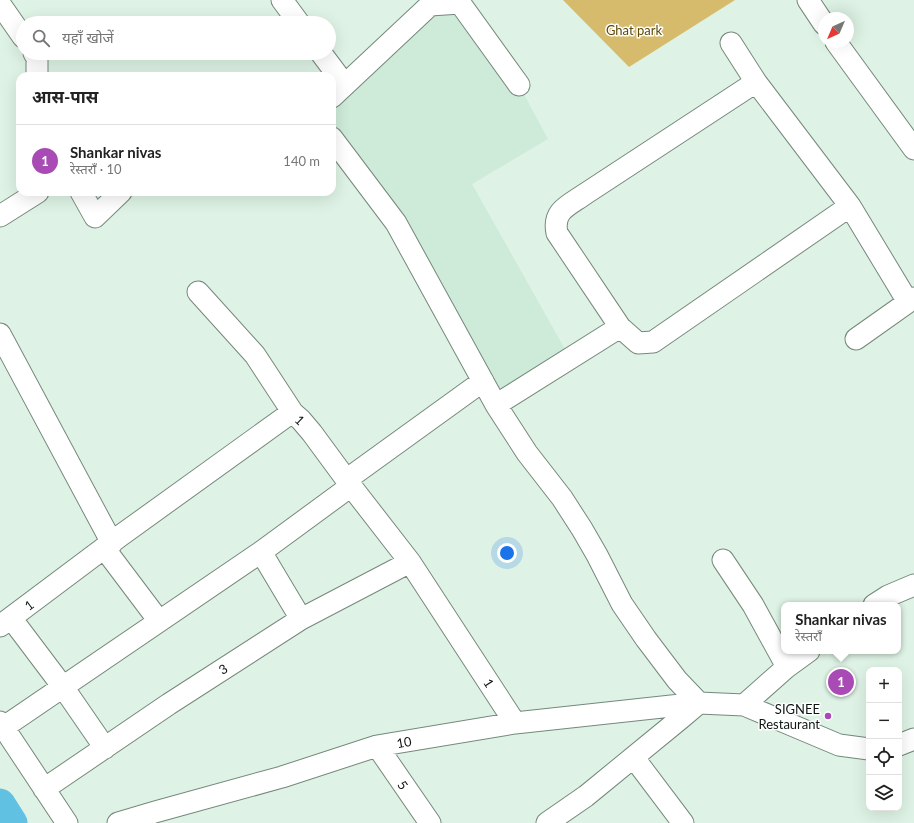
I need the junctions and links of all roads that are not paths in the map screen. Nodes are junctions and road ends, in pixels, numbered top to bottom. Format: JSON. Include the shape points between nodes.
{"nodes":[{"id":1,"x":282,"y":0,"type":"edge"},
{"id":2,"x":808,"y":0,"type":"edge"},
{"id":3,"x":428,"y":3,"type":"edge"},
{"id":4,"x":0,"y":4,"type":"edge"},
{"id":5,"x":818,"y":15,"type":"edge"},
{"id":6,"x":294,"y":16,"type":"edge"},
{"id":7,"x":16,"y":27,"type":"edge"},
{"id":8,"x":731,"y":43,"type":"dead end"},
{"id":9,"x":840,"y":48,"type":"edge"},
{"id":10,"x":37,"y":60,"type":"edge"},
{"id":11,"x":325,"y":60,"type":"edge"},
{"id":12,"x":37,"y":72,"type":"edge"},
{"id":13,"x":330,"y":72,"type":"edge"},
{"id":14,"x":756,"y":82,"type":"junction"},
{"id":15,"x":519,"y":85,"type":"dead end"},
{"id":16,"x":339,"y":91,"type":"edge"},
{"id":17,"x":336,"y":143,"type":"edge"},
{"id":18,"x":914,"y":149,"type":"edge"},
{"id":19,"x":32,"y":196,"type":"edge"},
{"id":20,"x":84,"y":196,"type":"edge"},
{"id":21,"x":117,"y":196,"type":"edge"},
{"id":22,"x":850,"y":206,"type":"junction"},
{"id":23,"x":0,"y":216,"type":"edge"},
{"id":24,"x":198,"y":292,"type":"dead end"},
{"id":25,"x":911,"y":300,"type":"edge"},
{"id":26,"x":620,"y":328,"type":"junction"},
{"id":27,"x":0,"y":334,"type":"edge"},
{"id":28,"x":856,"y":339,"type":"dead end"},
{"id":29,"x":483,"y":382,"type":"junction"},
{"id":30,"x":496,"y":405,"type":"junction"},
{"id":31,"x":293,"y":413,"type":"junction"},
{"id":32,"x":349,"y":483,"type":"junction"},
{"id":33,"x":108,"y":546,"type":"junction"},
{"id":34,"x":261,"y":552,"type":"junction"},
{"id":35,"x":724,"y":560,"type":"dead end"},
{"id":36,"x":410,"y":562,"type":"junction"},
{"id":37,"x":914,"y":585,"type":"edge"},
{"id":38,"x":879,"y":602,"type":"edge"},
{"id":39,"x":301,"y":619,"type":"junction"},
{"id":40,"x":159,"y":621,"type":"junction"},
{"id":41,"x":5,"y":622,"type":"edge"},
{"id":42,"x":805,"y":654,"type":"edge"},
{"id":43,"x":787,"y":667,"type":"junction"},
{"id":44,"x":63,"y":687,"type":"junction"},
{"id":45,"x":699,"y":703,"type":"junction"},
{"id":46,"x":744,"y":705,"type":"junction"},
{"id":47,"x":515,"y":723,"type":"junction"},
{"id":48,"x":2,"y":725,"type":"edge"},
{"id":49,"x":914,"y":739,"type":"edge"},
{"id":50,"x":902,"y":744,"type":"edge"},
{"id":51,"x":377,"y":746,"type":"junction"},
{"id":52,"x":105,"y":748,"type":"junction"},
{"id":53,"x":866,"y":749,"type":"edge"},
{"id":54,"x":634,"y":758,"type":"junction"},
{"id":55,"x":44,"y":789,"type":"junction"},
{"id":56,"x":67,"y":823,"type":"edge"},
{"id":57,"x":118,"y":823,"type":"edge"},
{"id":58,"x":430,"y":823,"type":"edge"},
{"id":59,"x":547,"y":823,"type":"edge"},
{"id":60,"x":683,"y":823,"type":"edge"}],
"edges":[{"from":1,"to":6,"type":"street"},
{"from":2,"to":5,"type":"street"},
{"from":3,"to":15,"type":"street","via":[[460,3]]},
{"from":3,"to":16,"type":"street"},
{"from":4,"to":7,"type":"street"},
{"from":8,"to":14,"type":"street"},
{"from":9,"to":18,"type":"street"},
{"from":10,"to":12,"type":"street"},
{"from":11,"to":13,"type":"street"},
{"from":14,"to":22,"type":"street"},
{"from":14,"to":26,"type":"street","via":[[585,194],[557,216],[557,233]]},
{"from":17,"to":29,"type":"street","via":[[396,223]]},
{"from":19,"to":23,"type":"street"},
{"from":20,"to":21,"type":"street","via":[[95,217]]},
{"from":22,"to":25,"type":"street"},
{"from":22,"to":26,"type":"street","via":[[653,342],[638,343]]},
{"from":24,"to":31,"type":"street","via":[[255,355]]},
{"from":25,"to":28,"type":"street"},
{"from":26,"to":30,"type":"street"},
{"from":27,"to":33,"type":"street"},
{"from":29,"to":30,"type":"street"},
{"from":29,"to":32,"type":"street"},
{"from":30,"to":45,"type":"street","via":[[582,529],[622,604],[677,680]]},
{"from":31,"to":32,"type":"street","name":"1","via":[[312,433]]},
{"from":31,"to":33,"type":"street","name":"1"},
{"from":32,"to":34,"type":"street"},
{"from":32,"to":36,"type":"street","name":"1"},
{"from":33,"to":40,"type":"street"},
{"from":33,"to":41,"type":"street","name":"1"},
{"from":34,"to":39,"type":"street"},
{"from":34,"to":40,"type":"street"},
{"from":35,"to":43,"type":"street","via":[[753,605]]},
{"from":36,"to":39,"type":"street","name":"3"},
{"from":36,"to":47,"type":"street","name":"1"},
{"from":37,"to":38,"type":"street"},
{"from":39,"to":52,"type":"street","name":"3"},
{"from":40,"to":44,"type":"street"},
{"from":41,"to":44,"type":"street"},
{"from":42,"to":43,"type":"street"},
{"from":43,"to":46,"type":"street"},
{"from":44,"to":48,"type":"street"},
{"from":44,"to":52,"type":"street"},
{"from":45,"to":46,"type":"street","name":"10"},
{"from":45,"to":47,"type":"street","name":"10"},
{"from":45,"to":54,"type":"street"},
{"from":46,"to":53,"type":"street","via":[[839,745]]},
{"from":47,"to":51,"type":"street","name":"10"},
{"from":48,"to":55,"type":"street"},
{"from":49,"to":50,"type":"street"},
{"from":51,"to":57,"type":"street","name":"10","via":[[282,777]]},
{"from":51,"to":58,"type":"street","name":"5"},
{"from":52,"to":55,"type":"street","name":"3"},
{"from":54,"to":59,"type":"street"},
{"from":54,"to":60,"type":"street"},
{"from":55,"to":56,"type":"street"}]}
